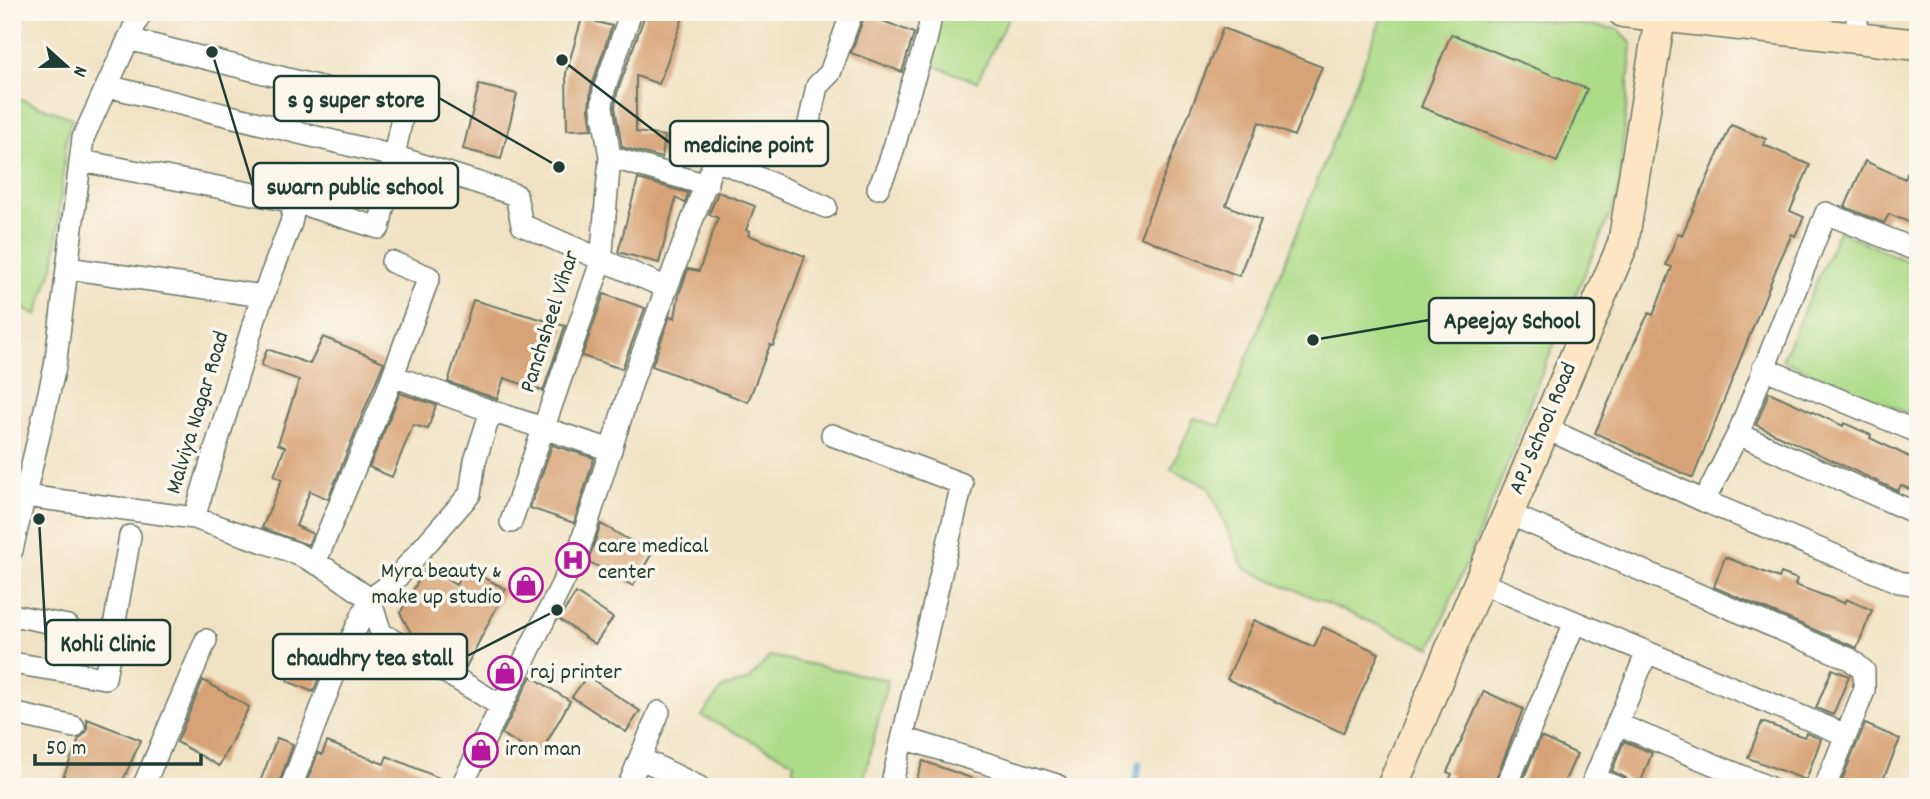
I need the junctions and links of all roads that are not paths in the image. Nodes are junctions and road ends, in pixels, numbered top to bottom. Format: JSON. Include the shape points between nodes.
{"nodes":[{"id":1,"x":141,"y":12,"type":"edge"},
{"id":2,"x":631,"y":12,"type":"edge"},
{"id":3,"x":852,"y":12,"type":"edge"},
{"id":4,"x":932,"y":12,"type":"edge"},
{"id":5,"x":1623,"y":12,"type":"edge"},
{"id":6,"x":1697,"y":16,"type":"edge"},
{"id":7,"x":1660,"y":17,"type":"junction"},
{"id":8,"x":1857,"y":26,"type":"edge"},
{"id":9,"x":128,"y":39,"type":"junction"},
{"id":10,"x":1918,"y":45,"type":"edge"},
{"id":11,"x":107,"y":86,"type":"junction"},
{"id":12,"x":807,"y":133,"type":"dead end"},
{"id":13,"x":394,"y":156,"type":"junction"},
{"id":14,"x":610,"y":157,"type":"junction"},
{"id":15,"x":82,"y":161,"type":"junction"},
{"id":16,"x":707,"y":185,"type":"junction"},
{"id":17,"x":878,"y":188,"type":"dead end"},
{"id":18,"x":295,"y":202,"type":"junction"},
{"id":19,"x":826,"y":207,"type":"dead end"},
{"id":20,"x":1918,"y":251,"type":"edge"},
{"id":21,"x":392,"y":262,"type":"dead end"},
{"id":22,"x":601,"y":262,"type":"junction"},
{"id":23,"x":67,"y":268,"type":"junction"},
{"id":24,"x":667,"y":288,"type":"junction"},
{"id":25,"x":263,"y":296,"type":"junction"},
{"id":26,"x":1763,"y":368,"type":"junction"},
{"id":27,"x":393,"y":376,"type":"junction"},
{"id":28,"x":491,"y":411,"type":"junction"},
{"id":29,"x":543,"y":428,"type":"junction"},
{"id":30,"x":1545,"y":428,"type":"junction"},
{"id":31,"x":1918,"y":432,"type":"edge"},
{"id":32,"x":1738,"y":434,"type":"junction"},
{"id":33,"x":832,"y":435,"type":"dead end"},
{"id":34,"x":611,"y":450,"type":"junction"},
{"id":35,"x":22,"y":483,"type":"edge"},
{"id":36,"x":1704,"y":501,"type":"junction"},
{"id":37,"x":1508,"y":514,"type":"junction"},
{"id":38,"x":1918,"y":514,"type":"edge"},
{"id":39,"x":194,"y":518,"type":"junction"},
{"id":40,"x":511,"y":522,"type":"dead end"},
{"id":41,"x":130,"y":536,"type":"dead end"},
{"id":42,"x":13,"y":546,"type":"edge"},
{"id":43,"x":315,"y":563,"type":"junction"},
{"id":44,"x":1479,"y":582,"type":"junction"},
{"id":45,"x":1918,"y":584,"type":"edge"},
{"id":46,"x":370,"y":599,"type":"junction"},
{"id":47,"x":12,"y":615,"type":"edge"},
{"id":48,"x":1575,"y":622,"type":"junction"},
{"id":49,"x":68,"y":626,"type":"dead end"},
{"id":50,"x":206,"y":640,"type":"dead end"},
{"id":51,"x":1647,"y":652,"type":"junction"},
{"id":52,"x":12,"y":663,"type":"edge"},
{"id":53,"x":501,"y":706,"type":"junction"},
{"id":54,"x":659,"y":712,"type":"dead end"},
{"id":55,"x":12,"y":713,"type":"edge"},
{"id":56,"x":1617,"y":724,"type":"junction"},
{"id":57,"x":74,"y":727,"type":"dead end"},
{"id":58,"x":1846,"y":735,"type":"junction"},
{"id":59,"x":903,"y":738,"type":"junction"},
{"id":60,"x":640,"y":758,"type":"junction"},
{"id":61,"x":1592,"y":782,"type":"edge"},
{"id":62,"x":1057,"y":785,"type":"edge"},
{"id":63,"x":143,"y":787,"type":"edge"},
{"id":64,"x":291,"y":787,"type":"edge"},
{"id":65,"x":461,"y":787,"type":"edge"},
{"id":66,"x":628,"y":787,"type":"edge"},
{"id":67,"x":699,"y":787,"type":"edge"},
{"id":68,"x":891,"y":787,"type":"edge"},
{"id":69,"x":1392,"y":787,"type":"edge"},
{"id":70,"x":1506,"y":787,"type":"edge"},
{"id":71,"x":1616,"y":787,"type":"edge"},
{"id":72,"x":1768,"y":787,"type":"edge"},
{"id":73,"x":1825,"y":787,"type":"edge"}],
"edges":[{"from":1,"to":9,"type":"street"},
{"from":2,"to":14,"type":"street","name":"Panchsheel Vihar","via":[[604,90],[602,107]]},
{"from":3,"to":12,"type":"street","via":[[830,73],[817,86]]},
{"from":4,"to":17,"type":"street","via":[[897,142]]},
{"from":5,"to":7,"type":"street"},
{"from":6,"to":7,"type":"street"},
{"from":6,"to":8,"type":"street"},
{"from":7,"to":30,"type":"street","name":"APJ School Road","via":[[1623,244]]},
{"from":8,"to":10,"type":"street"},
{"from":9,"to":11,"type":"street"},
{"from":9,"to":13,"type":"street","via":[[404,108]]},
{"from":11,"to":13,"type":"street"},
{"from":11,"to":15,"type":"street","via":[[83,138]]},
{"from":13,"to":18,"type":"street","via":[[379,228]]},
{"from":13,"to":22,"type":"street","via":[[516,195],[522,225]]},
{"from":14,"to":16,"type":"street"},
{"from":14,"to":22,"type":"street","name":"Panchsheel Vihar"},
{"from":15,"to":18,"type":"street"},
{"from":15,"to":23,"type":"street"},
{"from":16,"to":19,"type":"street","via":[[715,159]]},
{"from":16,"to":24,"type":"street"},
{"from":18,"to":25,"type":"street","name":"Malviya Nagar Road"},
{"from":20,"to":26,"type":"street","via":[[1826,213]]},
{"from":21,"to":27,"type":"street","via":[[429,277]]},
{"from":22,"to":24,"type":"street"},
{"from":22,"to":29,"type":"street","name":"Panchsheel Vihar"},
{"from":23,"to":25,"type":"street"},
{"from":23,"to":35,"type":"street","via":[[55,367]]},
{"from":24,"to":34,"type":"street"},
{"from":25,"to":39,"type":"street","name":"Malviya Nagar Road"},
{"from":26,"to":31,"type":"street"},
{"from":26,"to":32,"type":"street"},
{"from":27,"to":28,"type":"street"},
{"from":27,"to":43,"type":"street"},
{"from":28,"to":29,"type":"street"},
{"from":28,"to":46,"type":"street","via":[[470,494],[392,583]]},
{"from":29,"to":34,"type":"street"},
{"from":29,"to":40,"type":"street","name":"Panchsheel Vihar"},
{"from":30,"to":36,"type":"street"},
{"from":30,"to":37,"type":"street","name":"APJ School Road"},
{"from":32,"to":36,"type":"street"},
{"from":32,"to":38,"type":"street"},
{"from":33,"to":59,"type":"street","via":[[962,484]]},
{"from":34,"to":53,"type":"street","via":[[579,550]]},
{"from":35,"to":39,"type":"street","name":"Malviya Nagar Road"},
{"from":35,"to":42,"type":"street"},
{"from":36,"to":45,"type":"street","via":[[1899,582]]},
{"from":37,"to":44,"type":"street","name":"APJ School Road"},
{"from":37,"to":58,"type":"street","via":[[1850,659],[1864,671],[1864,691]]},
{"from":39,"to":43,"type":"street","via":[[266,541]]},
{"from":41,"to":52,"type":"street","via":[[105,677]]},
{"from":43,"to":46,"type":"street"},
{"from":44,"to":48,"type":"street"},
{"from":44,"to":69,"type":"street","name":"APJ School Road"},
{"from":46,"to":53,"type":"street","via":[[382,633]]},
{"from":46,"to":64,"type":"street","via":[[332,680]]},
{"from":47,"to":49,"type":"street"},
{"from":48,"to":51,"type":"street"},
{"from":48,"to":70,"type":"street"},
{"from":50,"to":63,"type":"street"},
{"from":51,"to":56,"type":"street"},
{"from":51,"to":58,"type":"street"},
{"from":53,"to":65,"type":"street"},
{"from":54,"to":60,"type":"street"},
{"from":55,"to":57,"type":"street"},
{"from":56,"to":61,"type":"street"},
{"from":56,"to":72,"type":"street"},
{"from":58,"to":73,"type":"street"},
{"from":59,"to":62,"type":"street"},
{"from":59,"to":68,"type":"street"},
{"from":60,"to":66,"type":"street"},
{"from":60,"to":67,"type":"street"},
{"from":61,"to":71,"type":"street"}]}
